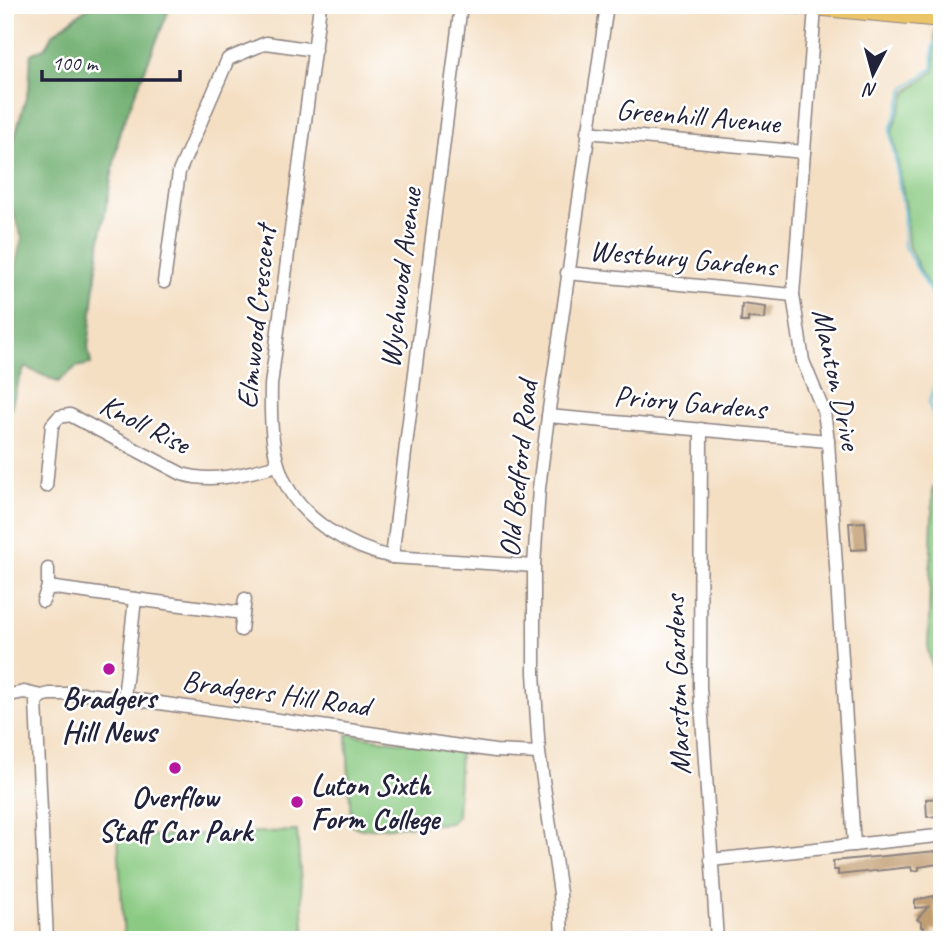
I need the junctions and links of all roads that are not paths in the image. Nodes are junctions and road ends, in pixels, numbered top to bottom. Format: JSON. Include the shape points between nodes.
{"nodes":[{"id":1,"x":320,"y":5,"type":"edge"},
{"id":2,"x":461,"y":5,"type":"edge"},
{"id":3,"x":607,"y":5,"type":"edge"},
{"id":4,"x":792,"y":5,"type":"edge"},
{"id":5,"x":816,"y":8,"type":"junction"},
{"id":6,"x":942,"y":19,"type":"edge"},
{"id":7,"x":315,"y":50,"type":"junction"},
{"id":8,"x":587,"y":132,"type":"junction"},
{"id":9,"x":804,"y":152,"type":"junction"},
{"id":10,"x":567,"y":273,"type":"junction"},
{"id":11,"x":164,"y":282,"type":"dead end"},
{"id":12,"x":793,"y":295,"type":"junction"},
{"id":13,"x":548,"y":416,"type":"junction"},
{"id":14,"x":701,"y":429,"type":"junction"},
{"id":15,"x":828,"y":441,"type":"junction"},
{"id":16,"x":278,"y":465,"type":"junction"},
{"id":17,"x":46,"y":486,"type":"dead end"},
{"id":18,"x":391,"y":557,"type":"junction"},
{"id":19,"x":534,"y":566,"type":"junction"},
{"id":20,"x":48,"y":569,"type":"dead end"},
{"id":21,"x":48,"y":587,"type":"junction"},
{"id":22,"x":135,"y":599,"type":"junction"},
{"id":23,"x":245,"y":599,"type":"dead end"},
{"id":24,"x":43,"y":601,"type":"dead end"},
{"id":25,"x":243,"y":613,"type":"junction"},
{"id":26,"x":241,"y":630,"type":"dead end"},
{"id":27,"x":5,"y":696,"type":"edge"},
{"id":28,"x":41,"y":696,"type":"junction"},
{"id":29,"x":124,"y":698,"type":"junction"},
{"id":30,"x":539,"y":753,"type":"junction"},
{"id":31,"x":939,"y":837,"type":"edge"},
{"id":32,"x":854,"y":845,"type":"junction"},
{"id":33,"x":711,"y":860,"type":"junction"},
{"id":34,"x":47,"y":940,"type":"edge"},
{"id":35,"x":562,"y":940,"type":"edge"},
{"id":36,"x":717,"y":940,"type":"edge"}],
"edges":[{"from":1,"to":7,"type":"street","name":"Elmwood Crescent"},
{"from":2,"to":18,"type":"street","name":"Wychwood Avenue"},
{"from":3,"to":8,"type":"street","name":"Old Bedford Road"},
{"from":4,"to":5,"type":"main road"},
{"from":5,"to":6,"type":"main road"},
{"from":5,"to":9,"type":"street","name":"Manton Drive"},
{"from":7,"to":11,"type":"street","via":[[265,43],[228,59],[179,172]]},
{"from":7,"to":16,"type":"street","name":"Elmwood Crescent","via":[[271,385],[270,422]]},
{"from":8,"to":9,"type":"street","name":"Greenhill Avenue"},
{"from":8,"to":10,"type":"street","name":"Old Bedford Road"},
{"from":9,"to":12,"type":"street","name":"Manton Drive"},
{"from":10,"to":12,"type":"street","name":"Westbury Gardens"},
{"from":10,"to":13,"type":"street","name":"Old Bedford Road"},
{"from":12,"to":15,"type":"street","name":"Manton Drive","via":[[803,361],[824,412]]},
{"from":13,"to":14,"type":"street","name":"Priory Gardens"},
{"from":13,"to":19,"type":"street","name":"Old Bedford Road"},
{"from":14,"to":15,"type":"street","name":"Priory Gardens"},
{"from":14,"to":33,"type":"street","name":"Marston Gardens","via":[[700,687]]},
{"from":15,"to":32,"type":"street","name":"Manton Drive"},
{"from":16,"to":17,"type":"street","name":"Knoll Rise","via":[[198,479],[70,415],[59,417],[52,425]]},
{"from":16,"to":18,"type":"street","name":"Elmwood Crescent","via":[[288,491],[303,511],[342,539]]},
{"from":18,"to":19,"type":"street","name":"Elmwood Crescent"},
{"from":19,"to":30,"type":"street","name":"Old Bedford Road"},
{"from":20,"to":21,"type":"street"},
{"from":21,"to":22,"type":"street"},
{"from":21,"to":24,"type":"street"},
{"from":22,"to":25,"type":"street"},
{"from":22,"to":29,"type":"street"},
{"from":23,"to":25,"type":"street"},
{"from":25,"to":26,"type":"street"},
{"from":27,"to":28,"type":"street","name":"Bradgers Hill Road","via":[[24,692]]},
{"from":28,"to":29,"type":"street","name":"Bradgers Hill Road"},
{"from":28,"to":34,"type":"street","via":[[36,702]]},
{"from":29,"to":30,"type":"street","name":"Bradgers Hill Road","via":[[495,751]]},
{"from":30,"to":35,"type":"street","name":"Old Bedford Road","via":[[560,893]]},
{"from":31,"to":32,"type":"street"},
{"from":32,"to":33,"type":"street"},
{"from":33,"to":36,"type":"street","name":"Marston Gardens"}]}
